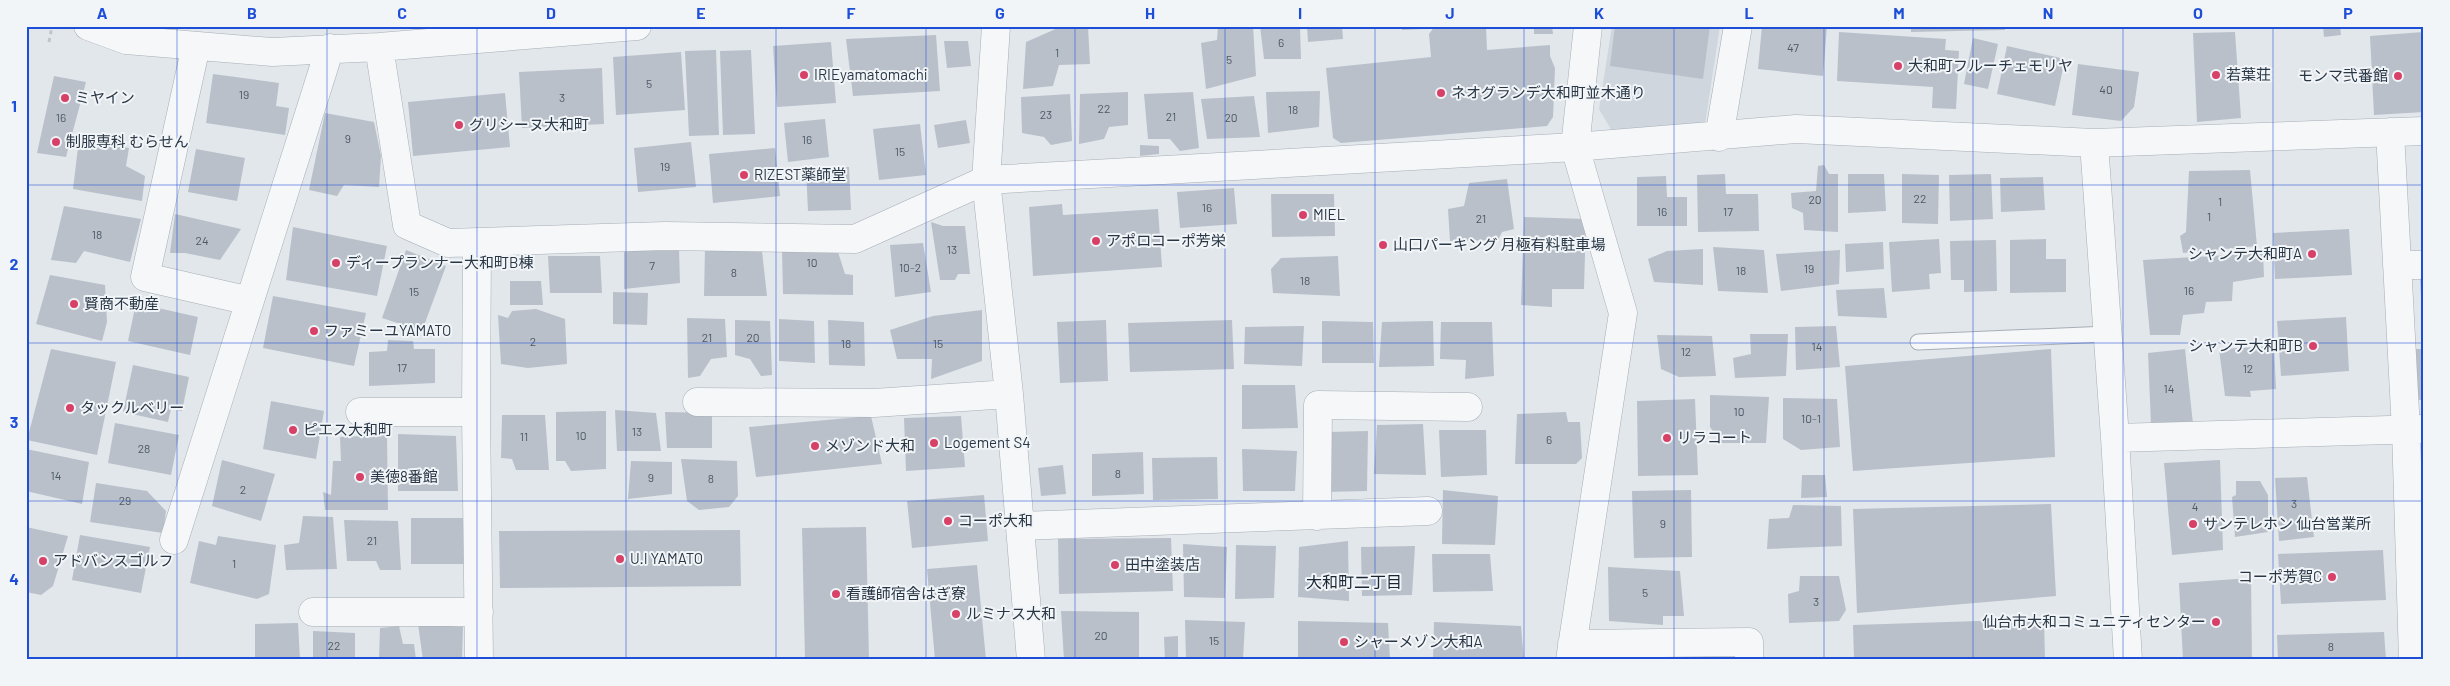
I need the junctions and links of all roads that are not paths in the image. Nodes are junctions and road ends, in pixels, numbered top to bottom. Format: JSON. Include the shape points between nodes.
{"nodes":[{"id":1,"x":88,"y":26,"type":"edge"},
{"id":2,"x":637,"y":26,"type":"edge"},
{"id":3,"x":996,"y":26,"type":"edge"},
{"id":4,"x":1588,"y":26,"type":"edge"},
{"id":5,"x":1738,"y":26,"type":"edge"},
{"id":6,"x":196,"y":46,"type":"junction"},
{"id":7,"x":379,"y":47,"type":"junction"},
{"id":8,"x":330,"y":48,"type":"junction"},
{"id":9,"x":2424,"y":131,"type":"edge"},
{"id":10,"x":2390,"y":132,"type":"junction"},
{"id":11,"x":1719,"y":137,"type":"junction"},
{"id":12,"x":2094,"y":144,"type":"junction"},
{"id":13,"x":1575,"y":147,"type":"junction"},
{"id":14,"x":986,"y":180,"type":"junction"},
{"id":15,"x":478,"y":243,"type":"junction"},
{"id":16,"x":2410,"y":265,"type":"edge"},
{"id":17,"x":250,"y":301,"type":"junction"},
{"id":18,"x":2108,"y":334,"type":"junction"},
{"id":19,"x":1918,"y":342,"type":"dead end"},
{"id":20,"x":1009,"y":394,"type":"junction"},
{"id":21,"x":697,"y":402,"type":"dead end"},
{"id":22,"x":1468,"y":407,"type":"dead end"},
{"id":23,"x":360,"y":412,"type":"dead end"},
{"id":24,"x":476,"y":412,"type":"junction"},
{"id":25,"x":2415,"y":430,"type":"edge"},
{"id":26,"x":2116,"y":438,"type":"junction"},
{"id":27,"x":1428,"y":511,"type":"dead end"},
{"id":28,"x":1317,"y":516,"type":"junction"},
{"id":29,"x":1020,"y":526,"type":"junction"},
{"id":30,"x":174,"y":540,"type":"dead end"},
{"id":31,"x":313,"y":612,"type":"dead end"},
{"id":32,"x":479,"y":612,"type":"junction"},
{"id":33,"x":2418,"y":628,"type":"edge"},
{"id":34,"x":1571,"y":652,"type":"edge"},
{"id":35,"x":479,"y":660,"type":"edge"},
{"id":36,"x":1031,"y":660,"type":"edge"},
{"id":37,"x":1749,"y":660,"type":"edge"},
{"id":38,"x":2128,"y":660,"type":"edge"},
{"id":39,"x":2413,"y":660,"type":"edge"}],
"edges":[{"from":1,"to":6,"type":"street","via":[[126,40]]},
{"from":2,"to":7,"type":"street"},
{"from":3,"to":14,"type":"street"},
{"from":4,"to":13,"type":"street"},
{"from":5,"to":11,"type":"street"},
{"from":6,"to":8,"type":"street","via":[[272,52]]},
{"from":6,"to":17,"type":"street","via":[[145,276]]},
{"from":7,"to":8,"type":"street"},
{"from":7,"to":15,"type":"street","via":[[407,225],[448,243]]},
{"from":8,"to":17,"type":"street"},
{"from":9,"to":10,"type":"street"},
{"from":10,"to":12,"type":"street"},
{"from":10,"to":16,"type":"street"},
{"from":11,"to":12,"type":"street","via":[[1796,129]]},
{"from":11,"to":13,"type":"street"},
{"from":12,"to":18,"type":"street"},
{"from":13,"to":14,"type":"street"},
{"from":13,"to":34,"type":"street","via":[[1623,313]]},
{"from":14,"to":15,"type":"street","via":[[855,239],[665,236]]},
{"from":14,"to":20,"type":"street"},
{"from":15,"to":24,"type":"street"},
{"from":16,"to":25,"type":"street"},
{"from":17,"to":30,"type":"street"},
{"from":18,"to":19,"type":"lane"},
{"from":18,"to":26,"type":"street"},
{"from":20,"to":21,"type":"street","via":[[874,403]]},
{"from":20,"to":29,"type":"street"},
{"from":22,"to":28,"type":"street","via":[[1318,405]]},
{"from":23,"to":24,"type":"street"},
{"from":24,"to":32,"type":"street"},
{"from":25,"to":26,"type":"street"},
{"from":25,"to":33,"type":"street"},
{"from":26,"to":38,"type":"street"},
{"from":27,"to":28,"type":"street"},
{"from":28,"to":29,"type":"street"},
{"from":29,"to":36,"type":"street"},
{"from":31,"to":32,"type":"street"},
{"from":32,"to":35,"type":"street"},
{"from":33,"to":39,"type":"street"},
{"from":34,"to":37,"type":"street","via":[[1749,642]]}]}
